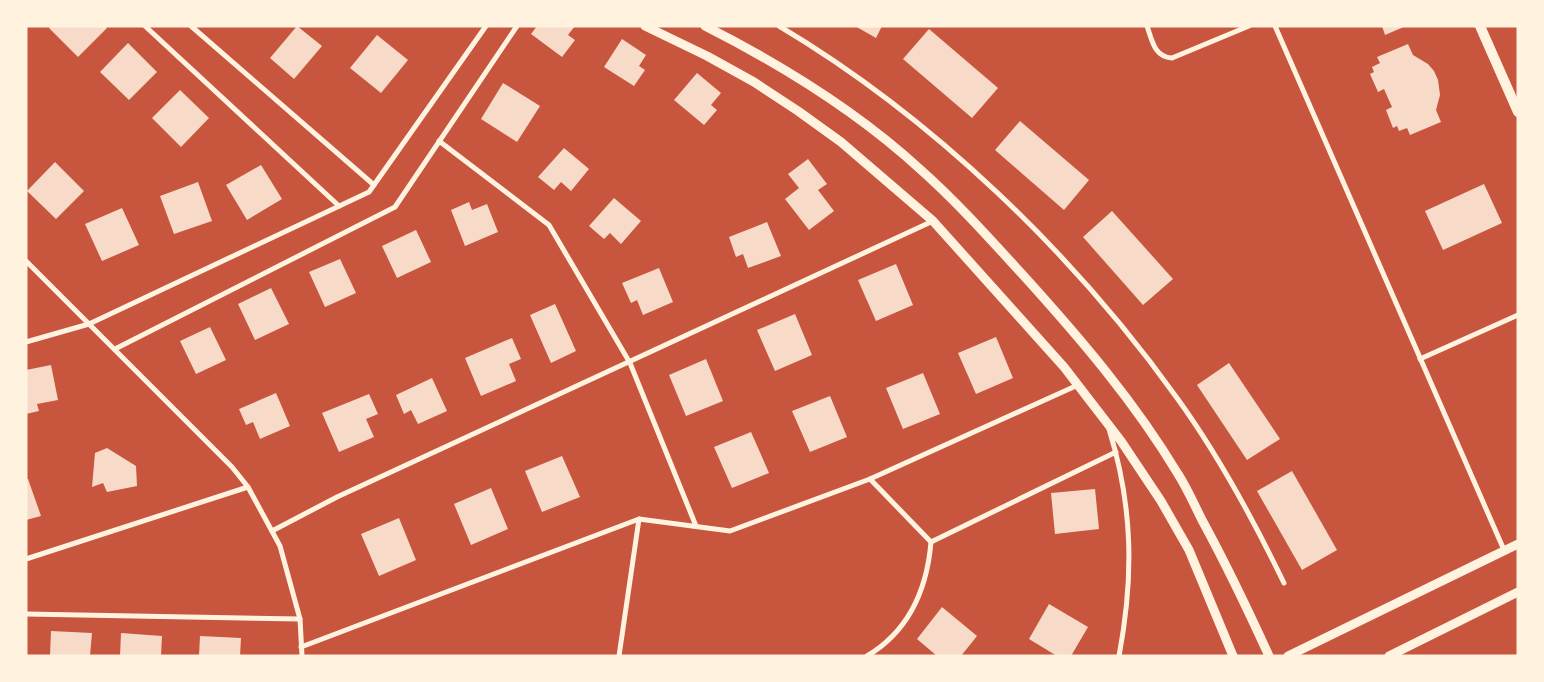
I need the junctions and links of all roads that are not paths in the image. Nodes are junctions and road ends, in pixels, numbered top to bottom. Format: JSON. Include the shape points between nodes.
{"nodes":[{"id":1,"x":145,"y":26,"type":"edge"},
{"id":2,"x":191,"y":26,"type":"edge"},
{"id":3,"x":486,"y":26,"type":"edge"},
{"id":4,"x":517,"y":26,"type":"edge"},
{"id":5,"x":645,"y":26,"type":"edge"},
{"id":6,"x":705,"y":26,"type":"edge"},
{"id":7,"x":780,"y":26,"type":"edge"},
{"id":8,"x":1147,"y":26,"type":"edge"},
{"id":9,"x":1249,"y":26,"type":"edge"},
{"id":10,"x":1274,"y":26,"type":"edge"},
{"id":11,"x":1480,"y":26,"type":"edge"},
{"id":12,"x":1518,"y":112,"type":"edge"},
{"id":13,"x":440,"y":141,"type":"junction"},
{"id":14,"x":374,"y":185,"type":"junction"},
{"id":15,"x":339,"y":206,"type":"junction"},
{"id":16,"x":933,"y":221,"type":"junction"},
{"id":17,"x":26,"y":261,"type":"edge"},
{"id":18,"x":1518,"y":315,"type":"edge"},
{"id":19,"x":89,"y":324,"type":"junction"},
{"id":20,"x":26,"y":342,"type":"edge"},
{"id":21,"x":115,"y":349,"type":"junction"},
{"id":22,"x":1420,"y":359,"type":"junction"},
{"id":23,"x":630,"y":363,"type":"junction"},
{"id":24,"x":1078,"y":385,"type":"junction"},
{"id":25,"x":1107,"y":422,"type":"junction"},
{"id":26,"x":1116,"y":452,"type":"junction"},
{"id":27,"x":870,"y":479,"type":"junction"},
{"id":28,"x":248,"y":487,"type":"junction"},
{"id":29,"x":639,"y":519,"type":"junction"},
{"id":30,"x":696,"y":526,"type":"junction"},
{"id":31,"x":272,"y":532,"type":"junction"},
{"id":32,"x":931,"y":542,"type":"junction"},
{"id":33,"x":1518,"y":544,"type":"edge"},
{"id":34,"x":1504,"y":550,"type":"junction"},
{"id":35,"x":26,"y":560,"type":"edge"},
{"id":36,"x":1284,"y":583,"type":"dead end"},
{"id":37,"x":1518,"y":592,"type":"edge"},
{"id":38,"x":26,"y":614,"type":"edge"},
{"id":39,"x":300,"y":619,"type":"junction"},
{"id":40,"x":301,"y":647,"type":"junction"},
{"id":41,"x":302,"y":656,"type":"edge"},
{"id":42,"x":619,"y":656,"type":"edge"},
{"id":43,"x":867,"y":656,"type":"edge"},
{"id":44,"x":1119,"y":656,"type":"edge"},
{"id":45,"x":1233,"y":656,"type":"edge"},
{"id":46,"x":1269,"y":656,"type":"edge"},
{"id":47,"x":1288,"y":656,"type":"edge"},
{"id":48,"x":1389,"y":656,"type":"edge"}],
"edges":[{"from":1,"to":15,"type":"street"},
{"from":2,"to":14,"type":"street"},
{"from":3,"to":14,"type":"street"},
{"from":4,"to":13,"type":"street"},
{"from":5,"to":16,"type":"street","via":[[754,82],[798,111],[841,142]]},
{"from":6,"to":46,"type":"street","via":[[802,80],[882,136],[956,202],[1055,309],[1115,382],[1178,475]]},
{"from":7,"to":36,"type":"street","via":[[846,70],[920,126],[1003,199],[1077,275],[1178,399],[1235,489]]},
{"from":8,"to":9,"type":"street","via":[[1157,52],[1166,58]]},
{"from":10,"to":22,"type":"street"},
{"from":11,"to":12,"type":"main road"},
{"from":13,"to":21,"type":"street","via":[[395,207]]},
{"from":13,"to":23,"type":"street","via":[[549,225]]},
{"from":14,"to":15,"type":"street","via":[[369,192]]},
{"from":15,"to":19,"type":"street"},
{"from":16,"to":23,"type":"street"},
{"from":16,"to":24,"type":"street"},
{"from":17,"to":19,"type":"street"},
{"from":18,"to":22,"type":"street"},
{"from":19,"to":20,"type":"street"},
{"from":19,"to":21,"type":"street"},
{"from":21,"to":28,"type":"street","via":[[232,466]]},
{"from":22,"to":34,"type":"street"},
{"from":23,"to":30,"type":"street"},
{"from":23,"to":31,"type":"street","via":[[337,497]]},
{"from":24,"to":25,"type":"street"},
{"from":24,"to":27,"type":"street"},
{"from":25,"to":26,"type":"street"},
{"from":25,"to":45,"type":"street","via":[[1174,522],[1202,579]]},
{"from":26,"to":32,"type":"street"},
{"from":26,"to":44,"type":"street","via":[[1130,540],[1129,592]]},
{"from":27,"to":30,"type":"street","via":[[730,531]]},
{"from":27,"to":32,"type":"street"},
{"from":28,"to":31,"type":"street"},
{"from":28,"to":35,"type":"street"},
{"from":29,"to":30,"type":"street"},
{"from":29,"to":40,"type":"street"},
{"from":29,"to":42,"type":"street"},
{"from":31,"to":39,"type":"street","via":[[280,546]]},
{"from":32,"to":43,"type":"street","via":[[930,562],[918,600],[897,631]]},
{"from":33,"to":34,"type":"street"},
{"from":34,"to":47,"type":"street"},
{"from":37,"to":48,"type":"street"},
{"from":38,"to":39,"type":"street"},
{"from":39,"to":40,"type":"street"},
{"from":40,"to":41,"type":"street"}]}
